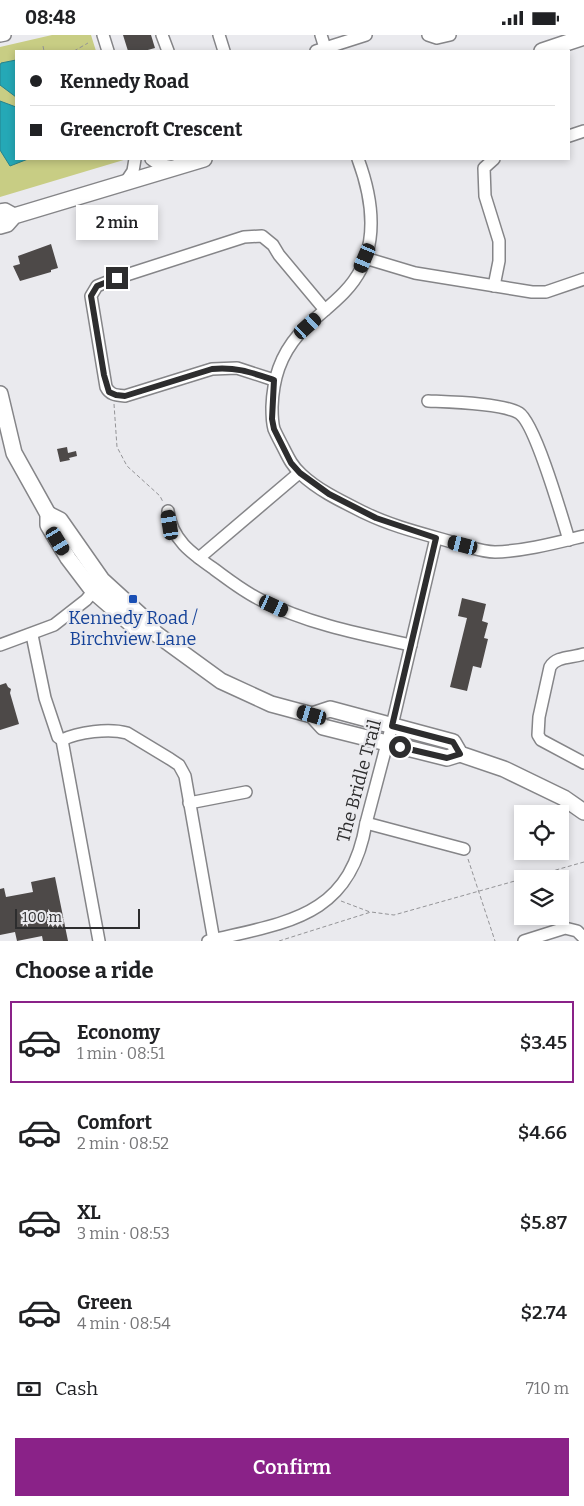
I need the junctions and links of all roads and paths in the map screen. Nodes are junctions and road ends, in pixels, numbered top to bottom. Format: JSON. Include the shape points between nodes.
{"nodes":[{"id":1,"x":103,"y":35,"type":"edge"},
{"id":2,"x":162,"y":35,"type":"edge"},
{"id":3,"x":219,"y":35,"type":"edge"},
{"id":4,"x":321,"y":35,"type":"edge"},
{"id":5,"x":366,"y":35,"type":"edge"},
{"id":6,"x":428,"y":35,"type":"edge"},
{"id":7,"x":450,"y":35,"type":"edge"},
{"id":8,"x":584,"y":37,"type":"edge"},
{"id":9,"x":88,"y":43,"type":"dead end"},
{"id":10,"x":43,"y":46,"type":"dead end"},
{"id":11,"x":44,"y":50,"type":"edge"},
{"id":12,"x":76,"y":50,"type":"edge"},
{"id":13,"x":108,"y":50,"type":"edge"},
{"id":14,"x":168,"y":50,"type":"edge"},
{"id":15,"x":224,"y":50,"type":"edge"},
{"id":16,"x":322,"y":50,"type":"edge"},
{"id":17,"x":545,"y":50,"type":"edge"},
{"id":18,"x":584,"y":131,"type":"edge"},
{"id":19,"x":570,"y":136,"type":"edge"},
{"id":20,"x":135,"y":160,"type":"edge"},
{"id":21,"x":152,"y":160,"type":"edge"},
{"id":22,"x":201,"y":160,"type":"edge"},
{"id":23,"x":358,"y":160,"type":"edge"},
{"id":24,"x":493,"y":160,"type":"edge"},
{"id":25,"x":177,"y":167,"type":"junction"},
{"id":26,"x":125,"y":183,"type":"junction"},
{"id":27,"x":7,"y":214,"type":"edge"},
{"id":28,"x":0,"y":226,"type":"edge"},
{"id":29,"x":365,"y":258,"type":"junction"},
{"id":30,"x":584,"y":279,"type":"edge"},
{"id":31,"x":494,"y":286,"type":"junction"},
{"id":32,"x":325,"y":310,"type":"junction"},
{"id":33,"x":274,"y":380,"type":"junction"},
{"id":34,"x":0,"y":394,"type":"edge"},
{"id":35,"x":114,"y":394,"type":"junction"},
{"id":36,"x":428,"y":401,"type":"dead end"},
{"id":37,"x":300,"y":473,"type":"junction"},
{"id":38,"x":168,"y":511,"type":"joint"},
{"id":39,"x":584,"y":536,"type":"edge"},
{"id":40,"x":436,"y":538,"type":"junction"},
{"id":41,"x":569,"y":540,"type":"junction"},
{"id":42,"x":199,"y":558,"type":"junction"},
{"id":43,"x":98,"y":586,"type":"junction"},
{"id":44,"x":32,"y":635,"type":"junction"},
{"id":45,"x":0,"y":645,"type":"edge"},
{"id":46,"x":411,"y":645,"type":"junction"},
{"id":47,"x":584,"y":654,"type":"edge"},
{"id":48,"x":312,"y":715,"type":"junction"},
{"id":49,"x":392,"y":726,"type":"junction"},
{"id":50,"x":62,"y":740,"type":"junction"},
{"id":51,"x":386,"y":743,"type":"junction"},
{"id":52,"x":460,"y":754,"type":"junction"},
{"id":53,"x":584,"y":763,"type":"edge"},
{"id":54,"x":246,"y":792,"type":"dead end"},
{"id":55,"x":189,"y":803,"type":"junction"},
{"id":56,"x":584,"y":812,"type":"edge"},
{"id":57,"x":366,"y":823,"type":"junction"},
{"id":58,"x":464,"y":849,"type":"joint"},
{"id":59,"x":584,"y":862,"type":"edge"},
{"id":60,"x":555,"y":870,"type":"edge"},
{"id":61,"x":514,"y":881,"type":"edge"},
{"id":62,"x":479,"y":891,"type":"junction"},
{"id":63,"x":331,"y":897,"type":"junction"},
{"id":64,"x":371,"y":913,"type":"junction"},
{"id":65,"x":584,"y":938,"type":"edge"},
{"id":66,"x":99,"y":941,"type":"edge"},
{"id":67,"x":212,"y":941,"type":"edge"},
{"id":68,"x":279,"y":941,"type":"edge"},
{"id":69,"x":495,"y":941,"type":"edge"},
{"id":70,"x":524,"y":941,"type":"edge"}],
"edges":[{"from":1,"to":13,"type":"street"},
{"from":2,"to":14,"type":"street"},
{"from":3,"to":15,"type":"street"},
{"from":4,"to":16,"type":"street"},
{"from":5,"to":16,"type":"street"},
{"from":6,"to":7,"type":"street","via":[[437,38]]},
{"from":8,"to":17,"type":"main road"},
{"from":9,"to":12,"type":"path"},
{"from":10,"to":11,"type":"path"},
{"from":18,"to":19,"type":"street"},
{"from":20,"to":26,"type":"street","via":[[133,171]]},
{"from":21,"to":25,"type":"street"},
{"from":22,"to":25,"type":"main road"},
{"from":23,"to":29,"type":"street","via":[[371,209]]},
{"from":24,"to":31,"type":"street","via":[[484,168],[484,186],[499,241]]},
{"from":25,"to":26,"type":"main road"},
{"from":26,"to":27,"type":"main road"},
{"from":27,"to":28,"type":"main road","via":[[7,224]]},
{"from":29,"to":31,"type":"street","via":[[415,273]]},
{"from":29,"to":32,"type":"street","via":[[360,271],[341,296]]},
{"from":30,"to":31,"type":"street","via":[[546,292]]},
{"from":32,"to":33,"type":"street","via":[[290,345]]},
{"from":32,"to":35,"type":"street","via":[[273,245],[262,236],[244,237],[97,286],[91,301],[106,387]]},
{"from":33,"to":35,"type":"street","via":[[237,368],[212,369],[125,396]]},
{"from":33,"to":37,"type":"street","via":[[274,429],[291,463]]},
{"from":34,"to":43,"type":"main road","via":[[14,453],[48,514],[48,525],[68,558]]},
{"from":35,"to":38,"type":"path","via":[[116,447],[128,465],[160,496]]},
{"from":36,"to":41,"type":"street","via":[[504,407],[521,414],[534,437],[554,489]]},
{"from":37,"to":40,"type":"street","via":[[329,494],[376,518]]},
{"from":37,"to":42,"type":"street"},
{"from":38,"to":42,"type":"street","via":[[170,525]]},
{"from":39,"to":41,"type":"street"},
{"from":40,"to":41,"type":"street","via":[[494,552]]},
{"from":40,"to":46,"type":"street","name":"The Bridle Trail"},
{"from":42,"to":46,"type":"street","via":[[259,600],[288,613]]},
{"from":43,"to":44,"type":"street","via":[[86,600],[54,625]]},
{"from":43,"to":48,"type":"main road","via":[[138,629],[155,633],[221,681],[271,704]]},
{"from":44,"to":45,"type":"street"},
{"from":44,"to":50,"type":"street","via":[[45,698],[58,737]]},
{"from":46,"to":49,"type":"street","name":"The Bridle Trail"},
{"from":47,"to":53,"type":"street","via":[[559,658],[550,667],[538,735],[541,740]]},
{"from":48,"to":49,"type":"main road","via":[[330,709]]},
{"from":48,"to":51,"type":"main road","via":[[323,727]]},
{"from":49,"to":51,"type":"street","name":"The Bridle Trail"},
{"from":49,"to":52,"type":"main road","via":[[453,742]]},
{"from":50,"to":55,"type":"street","via":[[109,730],[127,733],[179,765],[185,775]]},
{"from":50,"to":66,"type":"street"},
{"from":51,"to":52,"type":"main road","via":[[447,758]]},
{"from":51,"to":57,"type":"street","name":"The Bridle Trail"},
{"from":52,"to":56,"type":"main road","via":[[504,769],[564,798]]},
{"from":54,"to":55,"type":"street"},
{"from":55,"to":67,"type":"street"},
{"from":57,"to":58,"type":"street"},
{"from":57,"to":63,"type":"street","name":"The Bridle Trail","via":[[351,869]]},
{"from":58,"to":62,"type":"path"},
{"from":59,"to":60,"type":"path"},
{"from":61,"to":62,"type":"path"},
{"from":62,"to":64,"type":"path","via":[[394,915]]},
{"from":62,"to":69,"type":"path"},
{"from":63,"to":64,"type":"path"},
{"from":63,"to":67,"type":"street","name":"The Bridle Trail","via":[[303,915]]},
{"from":64,"to":68,"type":"path"},
{"from":65,"to":70,"type":"street","via":[[578,931],[565,928]]}]}
